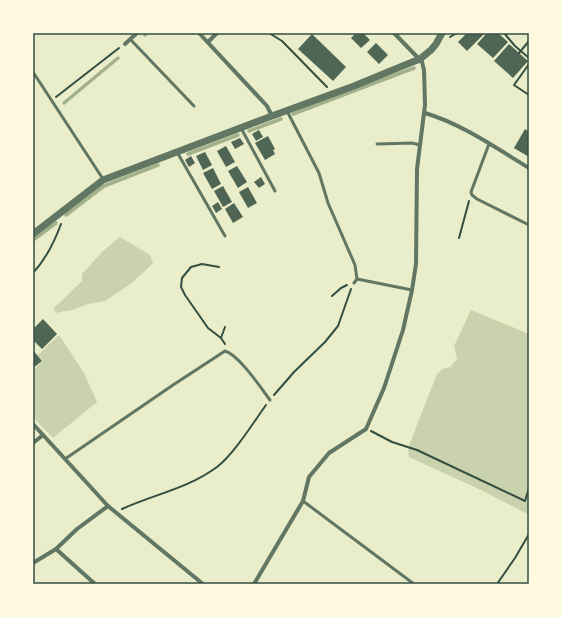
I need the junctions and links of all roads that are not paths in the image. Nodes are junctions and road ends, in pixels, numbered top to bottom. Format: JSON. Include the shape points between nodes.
{"nodes":[{"id":1,"x":137,"y":33,"type":"edge"},
{"id":2,"x":198,"y":33,"type":"edge"},
{"id":3,"x":217,"y":33,"type":"edge"},
{"id":4,"x":394,"y":33,"type":"edge"},
{"id":5,"x":442,"y":33,"type":"edge"},
{"id":6,"x":130,"y":39,"type":"junction"},
{"id":7,"x":208,"y":42,"type":"junction"},
{"id":8,"x":125,"y":44,"type":"dead end"},
{"id":9,"x":420,"y":59,"type":"junction"},
{"id":10,"x":33,"y":72,"type":"edge"},
{"id":11,"x":194,"y":106,"type":"dead end"},
{"id":12,"x":287,"y":111,"type":"junction"},
{"id":13,"x":424,"y":112,"type":"junction"},
{"id":14,"x":272,"y":116,"type":"junction"},
{"id":15,"x":241,"y":128,"type":"junction"},
{"id":16,"x":377,"y":144,"type":"dead end"},
{"id":17,"x":489,"y":144,"type":"junction"},
{"id":18,"x":420,"y":145,"type":"junction"},
{"id":19,"x":177,"y":152,"type":"junction"},
{"id":20,"x":529,"y":168,"type":"edge"},
{"id":21,"x":104,"y":180,"type":"junction"},
{"id":22,"x":275,"y":191,"type":"dead end"},
{"id":23,"x":529,"y":225,"type":"edge"},
{"id":24,"x":33,"y":234,"type":"edge"},
{"id":25,"x":225,"y":236,"type":"dead end"},
{"id":26,"x":357,"y":279,"type":"junction"},
{"id":27,"x":354,"y":283,"type":"road end"},
{"id":28,"x":412,"y":290,"type":"junction"},
{"id":29,"x":270,"y":400,"type":"road end"},
{"id":30,"x":33,"y":424,"type":"edge"},
{"id":31,"x":43,"y":435,"type":"junction"},
{"id":32,"x":33,"y":443,"type":"edge"},
{"id":33,"x":65,"y":459,"type":"junction"},
{"id":34,"x":303,"y":501,"type":"junction"},
{"id":35,"x":108,"y":506,"type":"junction"},
{"id":36,"x":56,"y":549,"type":"junction"},
{"id":37,"x":33,"y":563,"type":"edge"},
{"id":38,"x":94,"y":584,"type":"edge"},
{"id":39,"x":203,"y":584,"type":"edge"},
{"id":40,"x":254,"y":584,"type":"edge"},
{"id":41,"x":414,"y":584,"type":"edge"}],
"edges":[{"from":1,"to":6,"type":"street"},
{"from":2,"to":7,"type":"street"},
{"from":3,"to":7,"type":"street"},
{"from":4,"to":9,"type":"street"},
{"from":5,"to":9,"type":"street","via":[[434,47]]},
{"from":6,"to":8,"type":"street"},
{"from":6,"to":11,"type":"lane"},
{"from":7,"to":14,"type":"street","via":[[267,106]]},
{"from":9,"to":12,"type":"street"},
{"from":9,"to":13,"type":"street","via":[[424,70]]},
{"from":10,"to":21,"type":"lane"},
{"from":12,"to":14,"type":"street"},
{"from":12,"to":26,"type":"lane","via":[[319,173],[328,203],[355,265]]},
{"from":13,"to":17,"type":"street","via":[[437,116]]},
{"from":13,"to":18,"type":"street"},
{"from":14,"to":15,"type":"street"},
{"from":15,"to":19,"type":"street"},
{"from":15,"to":22,"type":"lane"},
{"from":16,"to":18,"type":"lane"},
{"from":17,"to":20,"type":"street"},
{"from":17,"to":23,"type":"lane","via":[[472,195]]},
{"from":18,"to":28,"type":"street","via":[[417,169],[417,253]]},
{"from":19,"to":21,"type":"street"},
{"from":19,"to":25,"type":"lane"},
{"from":21,"to":24,"type":"street"},
{"from":26,"to":27,"type":"lane"},
{"from":26,"to":28,"type":"lane"},
{"from":28,"to":34,"type":"street","via":[[396,352],[366,429],[329,453],[309,477]]},
{"from":29,"to":33,"type":"lane","via":[[238,361],[225,351]]},
{"from":30,"to":31,"type":"street"},
{"from":31,"to":32,"type":"street"},
{"from":31,"to":33,"type":"street"},
{"from":33,"to":35,"type":"street"},
{"from":34,"to":40,"type":"street"},
{"from":34,"to":41,"type":"lane"},
{"from":35,"to":36,"type":"street","via":[[77,529]]},
{"from":35,"to":39,"type":"street"},
{"from":36,"to":37,"type":"street"},
{"from":36,"to":38,"type":"street"}]}
